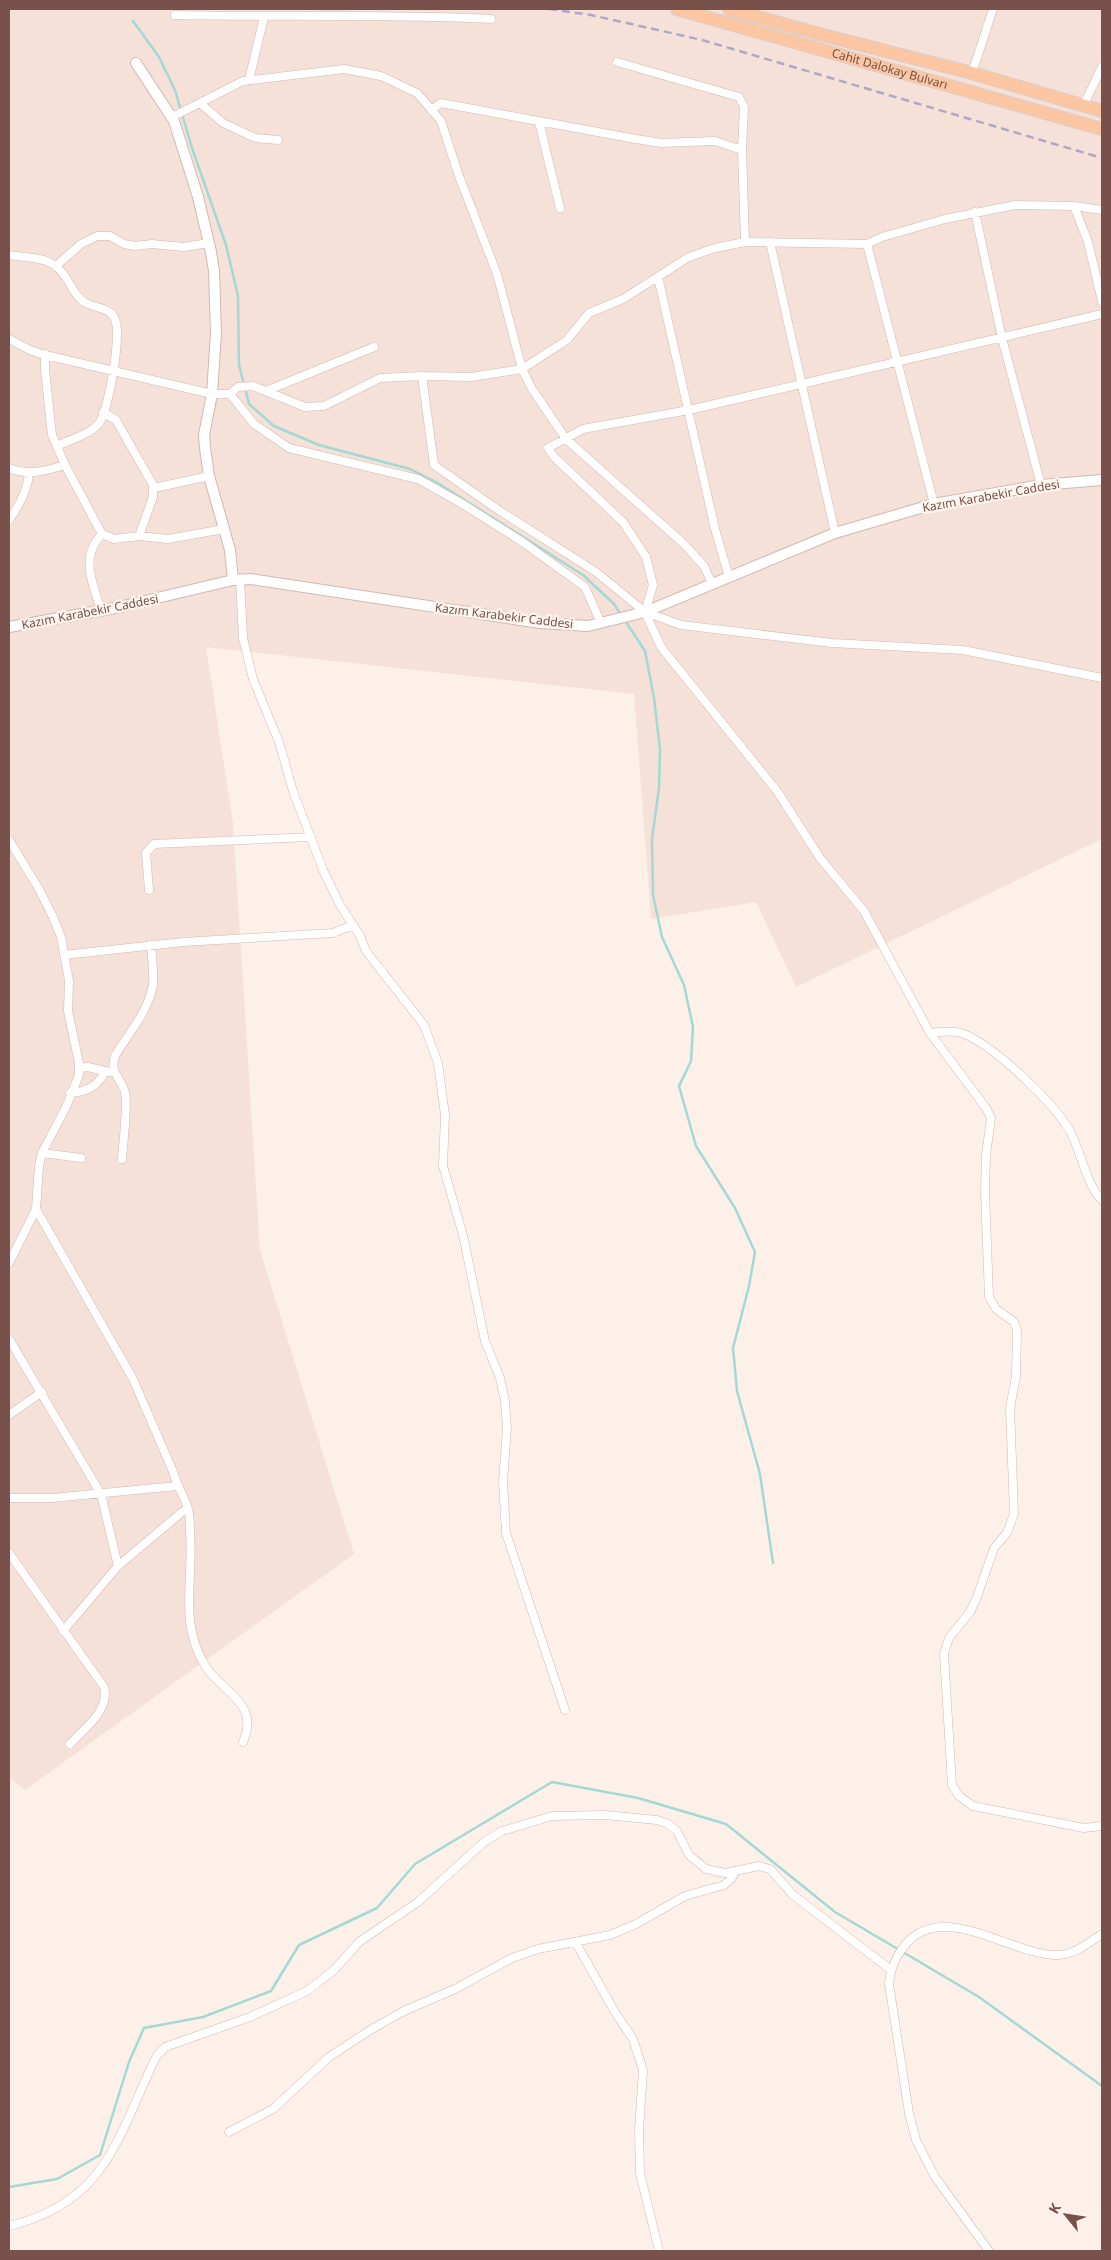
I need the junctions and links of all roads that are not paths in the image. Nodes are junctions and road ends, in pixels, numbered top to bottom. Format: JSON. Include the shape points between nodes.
{"nodes":[{"id":1,"x":677,"y":9,"type":"edge"},
{"id":2,"x":729,"y":9,"type":"edge"},
{"id":3,"x":993,"y":9,"type":"edge"},
{"id":4,"x":174,"y":15,"type":"dead end"},
{"id":5,"x":264,"y":17,"type":"junction"},
{"id":6,"x":491,"y":19,"type":"dead end"},
{"id":7,"x":617,"y":62,"type":"dead end"},
{"id":8,"x":136,"y":63,"type":"dead end"},
{"id":9,"x":1102,"y":67,"type":"edge"},
{"id":10,"x":972,"y":73,"type":"junction"},
{"id":11,"x":249,"y":80,"type":"junction"},
{"id":12,"x":200,"y":103,"type":"junction"},
{"id":13,"x":1083,"y":106,"type":"junction"},
{"id":14,"x":431,"y":110,"type":"junction"},
{"id":15,"x":1102,"y":111,"type":"edge"},
{"id":16,"x":175,"y":116,"type":"junction"},
{"id":17,"x":540,"y":122,"type":"junction"},
{"id":18,"x":1102,"y":129,"type":"edge"},
{"id":19,"x":278,"y":140,"type":"dead end"},
{"id":20,"x":742,"y":150,"type":"junction"},
{"id":21,"x":1074,"y":206,"type":"junction"},
{"id":22,"x":560,"y":208,"type":"dead end"},
{"id":23,"x":1102,"y":210,"type":"edge"},
{"id":24,"x":975,"y":212,"type":"junction"},
{"id":25,"x":745,"y":242,"type":"junction"},
{"id":26,"x":770,"y":242,"type":"junction"},
{"id":27,"x":209,"y":243,"type":"junction"},
{"id":28,"x":866,"y":244,"type":"junction"},
{"id":29,"x":9,"y":255,"type":"edge"},
{"id":30,"x":57,"y":265,"type":"junction"},
{"id":31,"x":658,"y":277,"type":"junction"},
{"id":32,"x":1102,"y":301,"type":"edge"},
{"id":33,"x":1102,"y":314,"type":"edge"},
{"id":34,"x":1002,"y":338,"type":"junction"},
{"id":35,"x":9,"y":339,"type":"edge"},
{"id":36,"x":374,"y":347,"type":"dead end"},
{"id":37,"x":46,"y":354,"type":"junction"},
{"id":38,"x":898,"y":361,"type":"junction"},
{"id":39,"x":522,"y":369,"type":"junction"},
{"id":40,"x":114,"y":370,"type":"junction"},
{"id":41,"x":422,"y":376,"type":"junction"},
{"id":42,"x":802,"y":382,"type":"junction"},
{"id":43,"x":266,"y":391,"type":"junction"},
{"id":44,"x":212,"y":394,"type":"junction"},
{"id":45,"x":230,"y":394,"type":"junction"},
{"id":46,"x":688,"y":410,"type":"junction"},
{"id":47,"x":103,"y":412,"type":"junction"},
{"id":48,"x":566,"y":439,"type":"junction"},
{"id":49,"x":57,"y":446,"type":"junction"},
{"id":50,"x":65,"y":465,"type":"junction"},
{"id":51,"x":9,"y":468,"type":"edge"},
{"id":52,"x":29,"y":473,"type":"junction"},
{"id":53,"x":209,"y":476,"type":"junction"},
{"id":54,"x":1102,"y":480,"type":"edge"},
{"id":55,"x":1041,"y":485,"type":"junction"},
{"id":56,"x":154,"y":488,"type":"junction"},
{"id":57,"x":934,"y":504,"type":"junction"},
{"id":58,"x":9,"y":520,"type":"edge"},
{"id":59,"x":224,"y":529,"type":"junction"},
{"id":60,"x":835,"y":533,"type":"junction"},
{"id":61,"x":102,"y":534,"type":"junction"},
{"id":62,"x":139,"y":536,"type":"junction"},
{"id":63,"x":729,"y":577,"type":"junction"},
{"id":64,"x":237,"y":580,"type":"junction"},
{"id":65,"x":712,"y":584,"type":"junction"},
{"id":66,"x":101,"y":611,"type":"junction"},
{"id":67,"x":645,"y":612,"type":"junction"},
{"id":68,"x":601,"y":623,"type":"junction"},
{"id":69,"x":9,"y":627,"type":"edge"},
{"id":70,"x":1102,"y":678,"type":"edge"},
{"id":71,"x":311,"y":837,"type":"junction"},
{"id":72,"x":9,"y":840,"type":"edge"},
{"id":73,"x":149,"y":890,"type":"dead end"},
{"id":74,"x":353,"y":925,"type":"junction"},
{"id":75,"x":151,"y":945,"type":"junction"},
{"id":76,"x":64,"y":955,"type":"junction"},
{"id":77,"x":930,"y":1033,"type":"junction"},
{"id":78,"x":79,"y":1068,"type":"junction"},
{"id":79,"x":105,"y":1071,"type":"junction"},
{"id":80,"x":114,"y":1073,"type":"junction"},
{"id":81,"x":70,"y":1093,"type":"junction"},
{"id":82,"x":42,"y":1153,"type":"junction"},
{"id":83,"x":81,"y":1158,"type":"dead end"},
{"id":84,"x":122,"y":1159,"type":"dead end"},
{"id":85,"x":1102,"y":1200,"type":"edge"},
{"id":86,"x":36,"y":1209,"type":"junction"},
{"id":87,"x":9,"y":1263,"type":"edge"},
{"id":88,"x":9,"y":1339,"type":"edge"},
{"id":89,"x":42,"y":1392,"type":"junction"},
{"id":90,"x":9,"y":1415,"type":"edge"},
{"id":91,"x":177,"y":1486,"type":"junction"},
{"id":92,"x":101,"y":1494,"type":"junction"},
{"id":93,"x":9,"y":1498,"type":"edge"},
{"id":94,"x":188,"y":1509,"type":"junction"},
{"id":95,"x":9,"y":1553,"type":"edge"},
{"id":96,"x":118,"y":1566,"type":"junction"},
{"id":97,"x":63,"y":1630,"type":"junction"},
{"id":98,"x":566,"y":1710,"type":"dead end"},
{"id":99,"x":243,"y":1742,"type":"dead end"},
{"id":100,"x":70,"y":1744,"type":"dead end"},
{"id":101,"x":1102,"y":1826,"type":"edge"},
{"id":102,"x":736,"y":1871,"type":"junction"},
{"id":103,"x":1102,"y":1934,"type":"edge"},
{"id":104,"x":576,"y":1943,"type":"junction"},
{"id":105,"x":891,"y":1970,"type":"junction"},
{"id":106,"x":229,"y":2132,"type":"dead end"},
{"id":107,"x":9,"y":2226,"type":"edge"},
{"id":108,"x":659,"y":2251,"type":"edge"},
{"id":109,"x":989,"y":2251,"type":"edge"}],
"edges":[{"from":1,"to":18,"type":"main road","name":"Cahit Dalokay Bulvarı"},
{"from":2,"to":10,"type":"main road","name":"Cahit Dalokay Bulvarı"},
{"from":3,"to":10,"type":"street"},
{"from":4,"to":5,"type":"street"},
{"from":5,"to":6,"type":"street","via":[[347,15]]},
{"from":5,"to":11,"type":"street"},
{"from":7,"to":20,"type":"street","via":[[739,97],[744,107]]},
{"from":8,"to":16,"type":"street"},
{"from":9,"to":13,"type":"street"},
{"from":10,"to":13,"type":"main road","name":"Cahit Dalokay Bulvarı"},
{"from":11,"to":12,"type":"street"},
{"from":11,"to":14,"type":"street","via":[[344,69],[381,76],[417,93]]},
{"from":12,"to":16,"type":"street"},
{"from":12,"to":19,"type":"street","via":[[223,122],[255,138]]},
{"from":13,"to":15,"type":"main road","name":"Cahit Dalokay Bulvarı"},
{"from":14,"to":17,"type":"street","via":[[441,103]]},
{"from":14,"to":39,"type":"street","via":[[441,121],[497,274]]},
{"from":16,"to":27,"type":"street"},
{"from":17,"to":20,"type":"street","via":[[661,143],[714,141]]},
{"from":17,"to":22,"type":"street"},
{"from":20,"to":25,"type":"street"},
{"from":21,"to":23,"type":"street"},
{"from":21,"to":24,"type":"street","via":[[1015,205]]},
{"from":21,"to":32,"type":"street","via":[[1088,242]]},
{"from":24,"to":28,"type":"street"},
{"from":24,"to":34,"type":"street"},
{"from":25,"to":26,"type":"street"},
{"from":25,"to":31,"type":"street","via":[[689,257]]},
{"from":26,"to":28,"type":"street"},
{"from":26,"to":42,"type":"street"},
{"from":27,"to":30,"type":"street","via":[[182,247],[136,246],[110,236],[97,236],[81,244]]},
{"from":27,"to":44,"type":"street","via":[[215,305]]},
{"from":28,"to":38,"type":"street"},
{"from":29,"to":30,"type":"street","via":[[46,260]]},
{"from":30,"to":40,"type":"street","via":[[79,298],[106,310],[116,319]]},
{"from":31,"to":39,"type":"street","via":[[624,299],[589,313],[567,340]]},
{"from":31,"to":46,"type":"street"},
{"from":33,"to":34,"type":"street"},
{"from":34,"to":38,"type":"street"},
{"from":34,"to":55,"type":"street"},
{"from":35,"to":37,"type":"street"},
{"from":36,"to":43,"type":"street"},
{"from":37,"to":40,"type":"street"},
{"from":37,"to":49,"type":"street","via":[[49,412]]},
{"from":38,"to":42,"type":"street"},
{"from":38,"to":57,"type":"street"},
{"from":39,"to":41,"type":"street","via":[[471,377]]},
{"from":39,"to":48,"type":"street"},
{"from":40,"to":44,"type":"street"},
{"from":40,"to":47,"type":"street"},
{"from":41,"to":43,"type":"street","via":[[380,378],[324,406],[304,407]]},
{"from":41,"to":67,"type":"street","via":[[434,465],[596,572]]},
{"from":42,"to":46,"type":"street"},
{"from":42,"to":60,"type":"street"},
{"from":43,"to":45,"type":"street","via":[[253,386],[238,387]]},
{"from":44,"to":45,"type":"street"},
{"from":44,"to":53,"type":"street","via":[[204,436]]},
{"from":45,"to":68,"type":"street","via":[[254,424],[289,448],[418,479],[461,503],[585,587]]},
{"from":46,"to":48,"type":"street","via":[[583,429]]},
{"from":46,"to":63,"type":"street"},
{"from":47,"to":49,"type":"street","via":[[100,422],[92,429]]},
{"from":47,"to":56,"type":"street","via":[[116,420]]},
{"from":48,"to":65,"type":"street","via":[[684,544],[704,566]]},
{"from":48,"to":67,"type":"street","via":[[548,448],[623,522],[646,557],[653,584]]},
{"from":49,"to":50,"type":"street"},
{"from":50,"to":52,"type":"street"},
{"from":50,"to":61,"type":"street"},
{"from":51,"to":52,"type":"street"},
{"from":52,"to":58,"type":"street","via":[[28,485]]},
{"from":53,"to":56,"type":"street"},
{"from":53,"to":59,"type":"street"},
{"from":54,"to":55,"type":"street","name":"Kazım Karabekir Caddesi"},
{"from":55,"to":57,"type":"street","name":"Kazım Karabekir Caddesi"},
{"from":56,"to":62,"type":"street"},
{"from":57,"to":60,"type":"street","name":"Kazım Karabekir Caddesi"},
{"from":59,"to":62,"type":"street","via":[[168,539]]},
{"from":59,"to":64,"type":"street"},
{"from":60,"to":63,"type":"street","name":"Kazım Karabekir Caddesi"},
{"from":61,"to":62,"type":"street","via":[[114,539]]},
{"from":61,"to":66,"type":"street","via":[[92,546],[89,562]]},
{"from":63,"to":65,"type":"street","name":"Kazım Karabekir Caddesi"},
{"from":64,"to":66,"type":"street","name":"Kazım Karabekir Caddesi"},
{"from":64,"to":68,"type":"street","name":"Kazım Karabekir Caddesi","via":[[252,579],[540,623],[588,626]]},
{"from":64,"to":71,"type":"street","via":[[249,663]]},
{"from":65,"to":67,"type":"street","name":"Kazım Karabekir Caddesi"},
{"from":66,"to":69,"type":"street","name":"Kazım Karabekir Caddesi"},
{"from":67,"to":68,"type":"street","name":"Kazım Karabekir Caddesi"},
{"from":67,"to":70,"type":"street","via":[[681,626],[832,643],[963,650]]},
{"from":67,"to":77,"type":"street","via":[[661,647],[777,791],[820,858],[864,911]]},
{"from":71,"to":73,"type":"street","via":[[154,844],[146,853]]},
{"from":71,"to":74,"type":"street","via":[[340,905]]},
{"from":72,"to":76,"type":"street","via":[[54,917]]},
{"from":74,"to":75,"type":"street","via":[[333,933]]},
{"from":74,"to":98,"type":"street","via":[[374,963],[424,1025],[438,1063],[445,1116],[443,1166],[463,1235],[485,1341],[500,1378],[505,1401],[507,1428],[502,1482],[506,1533]]},
{"from":75,"to":76,"type":"street"},
{"from":75,"to":80,"type":"street","via":[[151,992],[141,1016],[115,1056]]},
{"from":76,"to":78,"type":"street","via":[[69,981],[68,1010]]},
{"from":77,"to":85,"type":"street","via":[[959,1033],[978,1041],[1059,1113]]},
{"from":77,"to":101,"type":"street","via":[[991,1118],[985,1191],[989,1297],[996,1309],[1014,1322],[1018,1337],[1010,1408],[1014,1514],[1007,1533],[994,1548],[970,1612],[949,1638],[944,1653],[952,1785],[959,1796],[973,1806],[1084,1828]]},
{"from":78,"to":79,"type":"street"},
{"from":78,"to":81,"type":"street"},
{"from":79,"to":80,"type":"street"},
{"from":79,"to":81,"type":"street","via":[[92,1087]]},
{"from":80,"to":84,"type":"street","via":[[125,1093]]},
{"from":81,"to":82,"type":"street"},
{"from":82,"to":83,"type":"street"},
{"from":82,"to":86,"type":"street"},
{"from":86,"to":87,"type":"street"},
{"from":86,"to":91,"type":"street","via":[[134,1379]]},
{"from":88,"to":89,"type":"street"},
{"from":89,"to":90,"type":"street"},
{"from":89,"to":92,"type":"street"},
{"from":91,"to":92,"type":"street"},
{"from":91,"to":94,"type":"street"},
{"from":92,"to":93,"type":"street"},
{"from":92,"to":96,"type":"street"},
{"from":94,"to":96,"type":"street"},
{"from":94,"to":99,"type":"street","via":[[191,1548],[187,1600],[190,1624],[207,1668],[241,1702],[246,1712],[248,1725]]},
{"from":95,"to":97,"type":"street"},
{"from":96,"to":97,"type":"street"},
{"from":97,"to":100,"type":"street","via":[[102,1683],[105,1692],[101,1710]]},
{"from":102,"to":104,"type":"street","via":[[724,1885],[673,1902],[623,1930]]},
{"from":102,"to":105,"type":"street","via":[[760,1866],[770,1869],[793,1895]]},
{"from":102,"to":107,"type":"street","via":[[718,1872],[700,1865],[689,1855],[677,1831],[657,1820],[606,1815],[552,1816],[498,1833],[418,1902],[359,1942],[317,1985],[250,2017],[165,2047],[156,2057],[106,2163],[93,2181],[77,2196],[55,2209]]},
{"from":103,"to":105,"type":"street","via":[[1076,1951],[1055,1955],[957,1928],[926,1930],[908,1940],[894,1959]]},
{"from":104,"to":106,"type":"street","via":[[538,1949],[512,1958],[455,1990],[388,2019],[329,2057],[273,2110]]},
{"from":104,"to":108,"type":"street","via":[[633,2039],[643,2070],[640,2173]]},
{"from":105,"to":109,"type":"street","via":[[889,1984],[916,2140],[935,2177]]}]}
